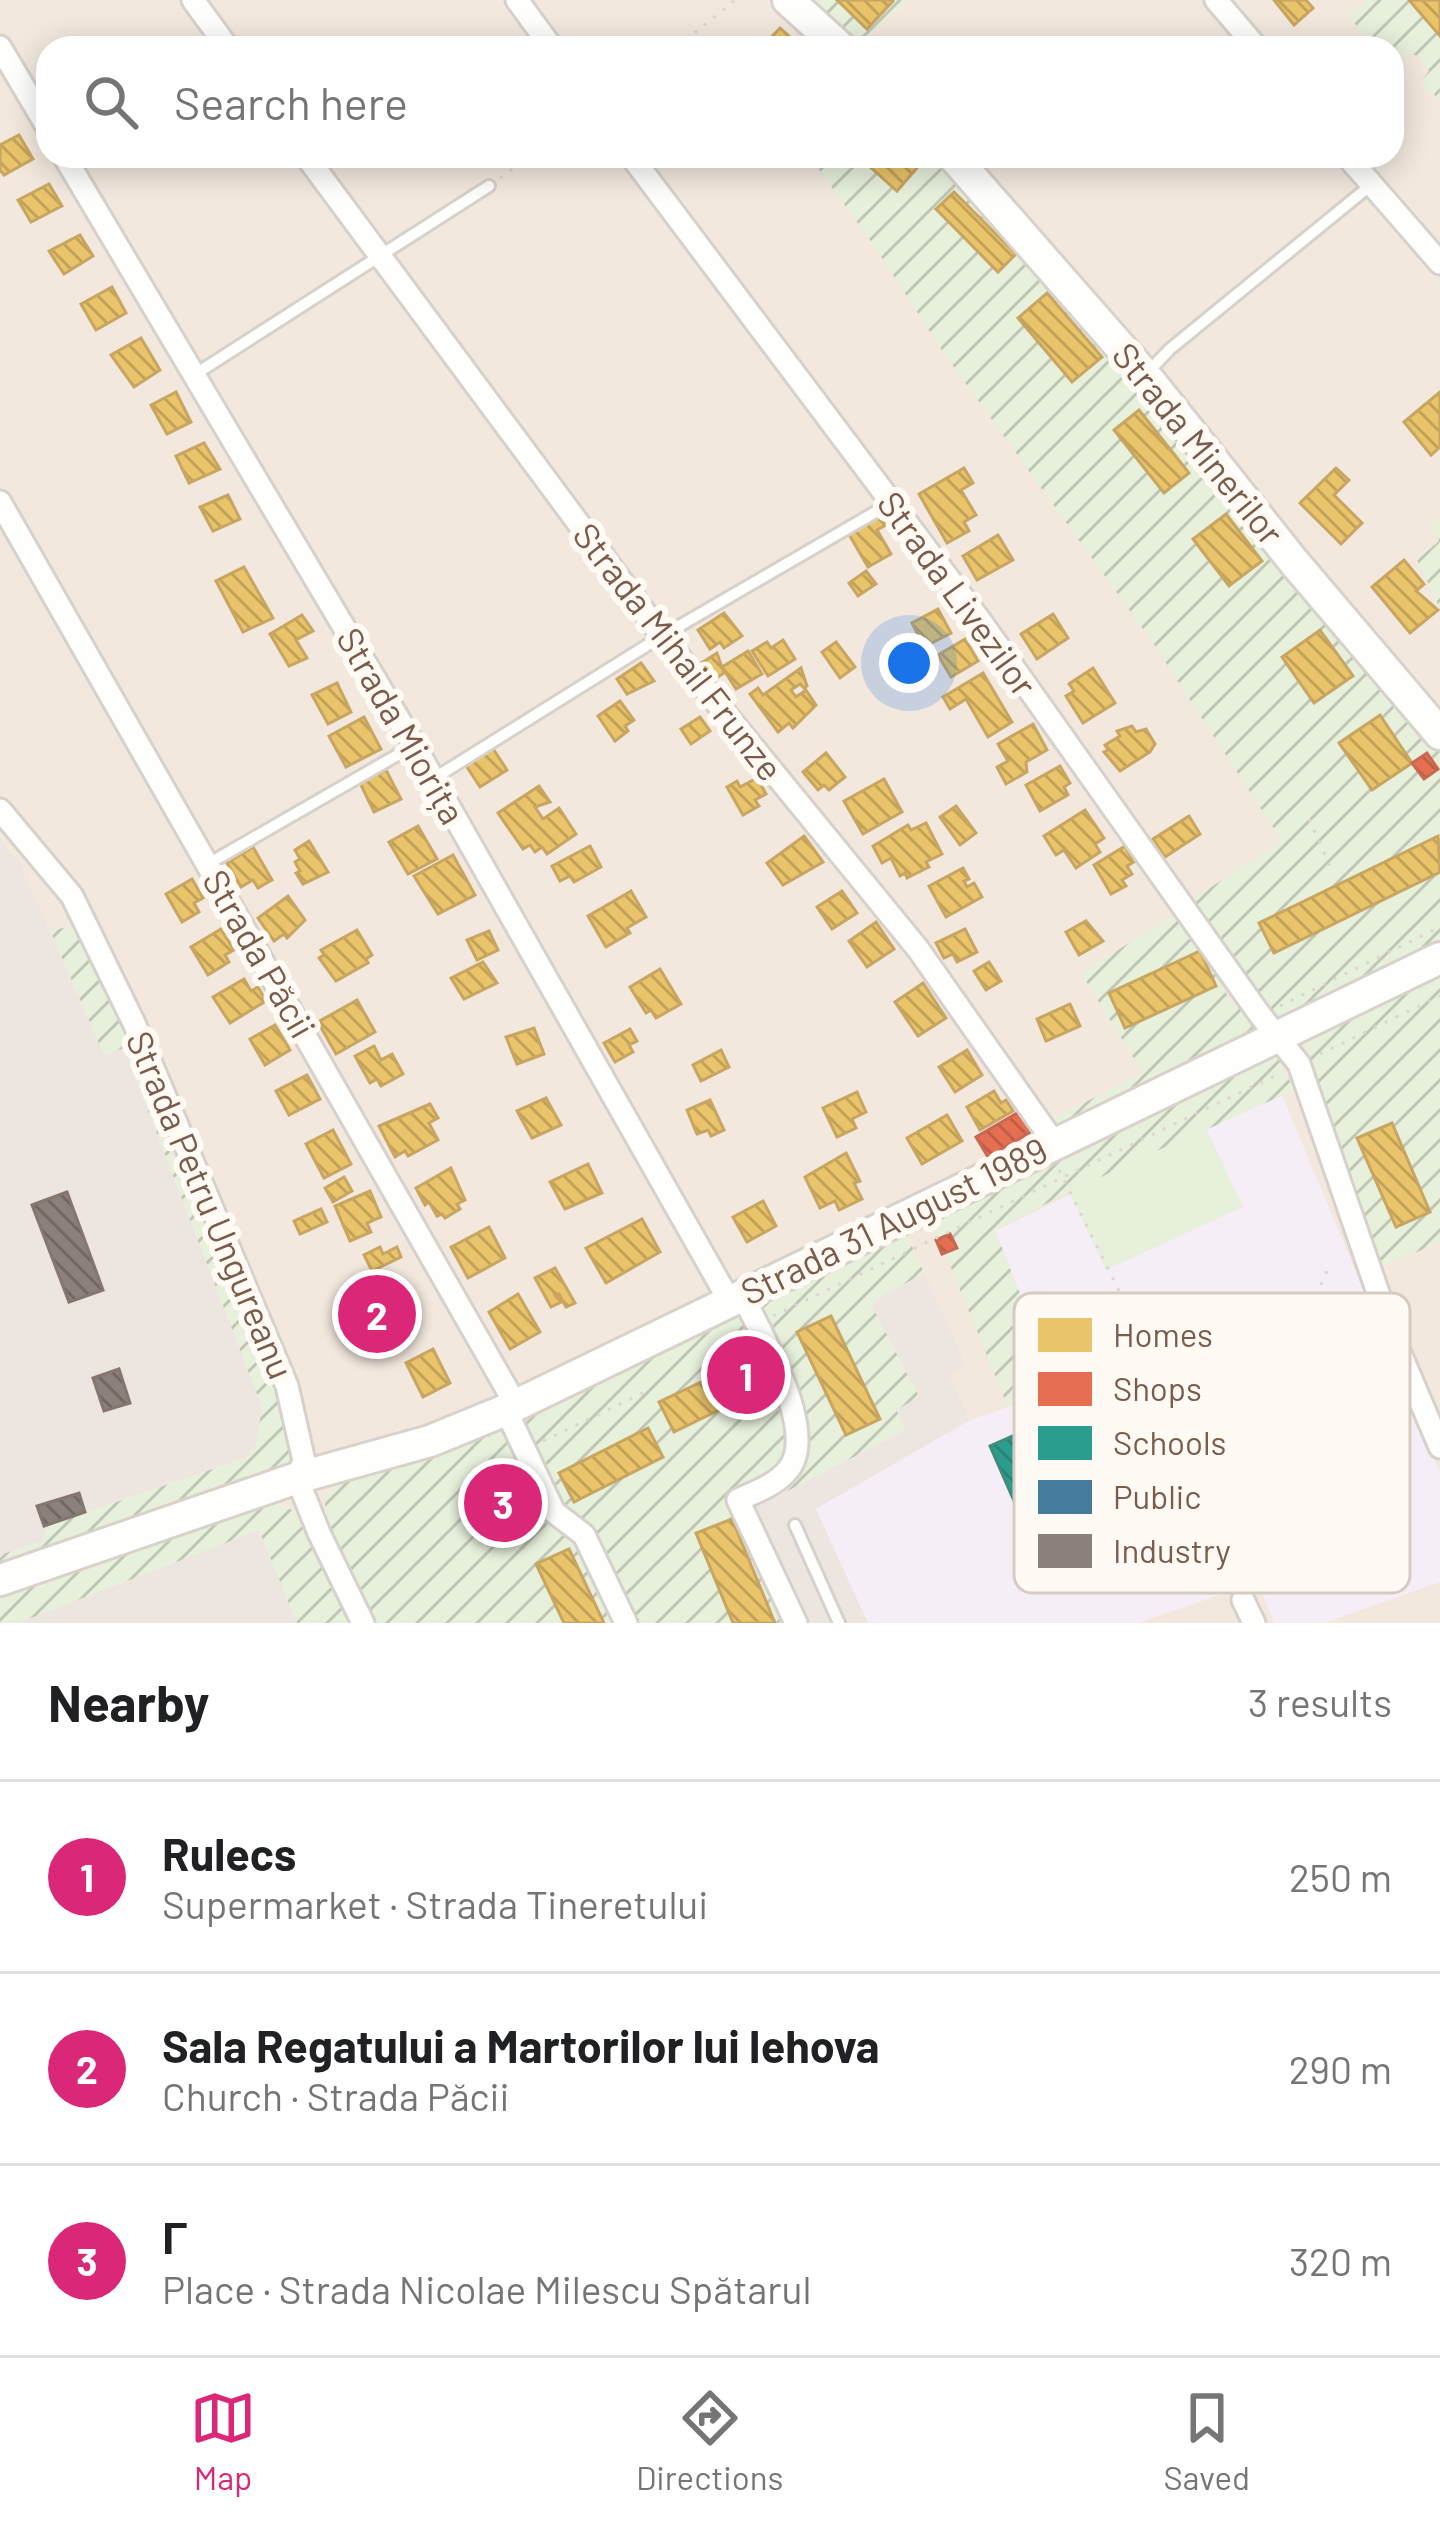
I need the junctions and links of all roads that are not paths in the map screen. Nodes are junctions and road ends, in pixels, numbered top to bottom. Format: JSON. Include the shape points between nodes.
{"nodes":[{"id":1,"x":194,"y":0,"type":"edge"},
{"id":2,"x":518,"y":0,"type":"edge"},
{"id":3,"x":788,"y":0,"type":"edge"},
{"id":4,"x":1216,"y":0,"type":"edge"},
{"id":5,"x":220,"y":36,"type":"edge"},
{"id":6,"x":543,"y":36,"type":"edge"},
{"id":7,"x":828,"y":36,"type":"edge"},
{"id":8,"x":1246,"y":36,"type":"edge"},
{"id":9,"x":0,"y":47,"type":"edge"},
{"id":10,"x":36,"y":108,"type":"edge"},
{"id":11,"x":71,"y":168,"type":"edge"},
{"id":12,"x":315,"y":168,"type":"edge"},
{"id":13,"x":640,"y":168,"type":"edge"},
{"id":14,"x":964,"y":168,"type":"edge"},
{"id":15,"x":1357,"y":168,"type":"edge"},
{"id":16,"x":1372,"y":185,"type":"junction"},
{"id":17,"x":489,"y":186,"type":"road end"},
{"id":18,"x":380,"y":257,"type":"junction"},
{"id":19,"x":1440,"y":263,"type":"edge"},
{"id":20,"x":194,"y":375,"type":"junction"},
{"id":21,"x":1145,"y":375,"type":"junction"},
{"id":22,"x":0,"y":502,"type":"edge"},
{"id":23,"x":891,"y":503,"type":"junction"},
{"id":24,"x":662,"y":637,"type":"junction"},
{"id":25,"x":1440,"y":734,"type":"edge"},
{"id":26,"x":413,"y":745,"type":"junction"},
{"id":27,"x":433,"y":778,"type":"junction"},
{"id":28,"x":0,"y":810,"type":"edge"},
{"id":29,"x":208,"y":864,"type":"junction"},
{"id":30,"x":1440,"y":958,"type":"edge"},
{"id":31,"x":1268,"y":1026,"type":"junction"},
{"id":32,"x":1052,"y":1146,"type":"junction"},
{"id":33,"x":1378,"y":1293,"type":"edge"},
{"id":34,"x":736,"y":1298,"type":"junction"},
{"id":35,"x":1410,"y":1377,"type":"edge"},
{"id":36,"x":511,"y":1408,"type":"junction"},
{"id":37,"x":1440,"y":1447,"type":"edge"},
{"id":38,"x":297,"y":1478,"type":"junction"},
{"id":39,"x":795,"y":1525,"type":"dead end"},
{"id":40,"x":0,"y":1580,"type":"edge"},
{"id":41,"x":1243,"y":1600,"type":"road end"},
{"id":42,"x":362,"y":1623,"type":"edge"},
{"id":43,"x":626,"y":1623,"type":"edge"},
{"id":44,"x":796,"y":1623,"type":"edge"},
{"id":45,"x":838,"y":1623,"type":"edge"},
{"id":46,"x":1254,"y":1623,"type":"edge"}],
"edges":[{"from":1,"to":5,"type":"street"},
{"from":2,"to":6,"type":"street"},
{"from":3,"to":7,"type":"street"},
{"from":4,"to":8,"type":"street"},
{"from":9,"to":10,"type":"street"},
{"from":11,"to":20,"type":"street","name":"Strada Miorița"},
{"from":12,"to":18,"type":"street","name":"Strada Mihail Frunze"},
{"from":13,"to":23,"type":"street","name":"Strada Livezilor"},
{"from":14,"to":21,"type":"street","name":"Strada Minerilor"},
{"from":15,"to":16,"type":"street"},
{"from":16,"to":19,"type":"street"},
{"from":16,"to":21,"type":"lane"},
{"from":17,"to":18,"type":"lane"},
{"from":18,"to":20,"type":"lane"},
{"from":18,"to":24,"type":"street","name":"Strada Mihail Frunze"},
{"from":20,"to":26,"type":"street","name":"Strada Miorița"},
{"from":21,"to":25,"type":"street","name":"Strada Minerilor"},
{"from":22,"to":29,"type":"street","name":"Strada Păcii"},
{"from":23,"to":24,"type":"lane"},
{"from":23,"to":31,"type":"street","name":"Strada Livezilor"},
{"from":24,"to":27,"type":"lane"},
{"from":24,"to":32,"type":"street","name":"Strada Mihail Frunze","via":[[881,901]]},
{"from":26,"to":27,"type":"street","name":"Strada Miorița"},
{"from":26,"to":29,"type":"lane"},
{"from":27,"to":34,"type":"street","name":"Strada Miorița"},
{"from":28,"to":38,"type":"street","name":"Strada Petru Ungureanu","via":[[72,896],[134,1023],[287,1386],[304,1461]]},
{"from":29,"to":36,"type":"street","name":"Strada Păcii"},
{"from":30,"to":31,"type":"street","name":"Strada 31 August 1989"},
{"from":31,"to":32,"type":"street","name":"Strada 31 August 1989"},
{"from":31,"to":33,"type":"street","name":"Strada Livezilor","via":[[1300,1064]]},
{"from":32,"to":34,"type":"street","name":"Strada 31 August 1989"},
{"from":34,"to":36,"type":"street","name":"Strada 31 August 1989"},
{"from":34,"to":44,"type":"street","name":"Strada Miorița","via":[[756,1325],[798,1433],[789,1470],[738,1500]]},
{"from":35,"to":37,"type":"street","name":"Strada Livezilor"},
{"from":36,"to":38,"type":"street","name":"Strada 31 August 1989","via":[[389,1455]]},
{"from":36,"to":43,"type":"street","name":"Strada Păcii","via":[[554,1512],[584,1535]]},
{"from":38,"to":40,"type":"street","name":"Strada 31 August 1989"},
{"from":38,"to":42,"type":"street","name":"Strada Petru Ungureanu"},
{"from":39,"to":45,"type":"lane"},
{"from":41,"to":46,"type":"street"}]}
